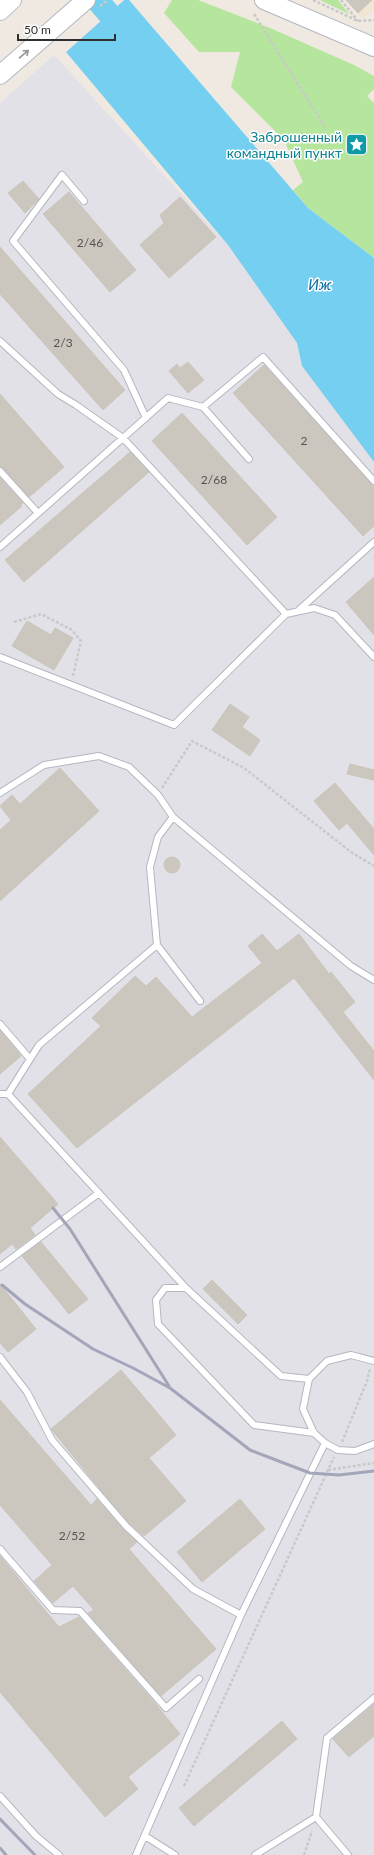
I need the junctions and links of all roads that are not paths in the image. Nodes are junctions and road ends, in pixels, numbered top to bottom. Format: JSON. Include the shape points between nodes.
{"nodes":[{"id":1,"x":12,"y":0,"type":"edge"},
{"id":2,"x":86,"y":0,"type":"edge"},
{"id":3,"x":259,"y":7,"type":"edge"},
{"id":4,"x":0,"y":11,"type":"edge"},
{"id":5,"x":374,"y":47,"type":"edge"},
{"id":6,"x":0,"y":75,"type":"edge"},
{"id":7,"x":84,"y":201,"type":"dead end"},
{"id":8,"x":0,"y":341,"type":"edge"},
{"id":9,"x":203,"y":407,"type":"junction"},
{"id":10,"x":146,"y":418,"type":"junction"},
{"id":11,"x":123,"y":438,"type":"junction"},
{"id":12,"x":249,"y":459,"type":"dead end"},
{"id":13,"x":0,"y":471,"type":"edge"},
{"id":14,"x":374,"y":481,"type":"edge"},
{"id":15,"x":38,"y":513,"type":"junction"},
{"id":16,"x":374,"y":542,"type":"edge"},
{"id":17,"x":0,"y":548,"type":"edge"},
{"id":18,"x":298,"y":611,"type":"junction"},
{"id":19,"x":286,"y":614,"type":"junction"},
{"id":20,"x":0,"y":656,"type":"edge"},
{"id":21,"x":374,"y":657,"type":"edge"},
{"id":22,"x":0,"y":793,"type":"edge"},
{"id":23,"x":174,"y":816,"type":"junction"},
{"id":24,"x":157,"y":944,"type":"junction"},
{"id":25,"x":374,"y":980,"type":"edge"},
{"id":26,"x":200,"y":1001,"type":"dead end"},
{"id":27,"x":0,"y":1024,"type":"edge"},
{"id":28,"x":30,"y":1059,"type":"junction"},
{"id":29,"x":0,"y":1094,"type":"edge"},
{"id":30,"x":8,"y":1094,"type":"junction"},
{"id":31,"x":99,"y":1193,"type":"junction"},
{"id":32,"x":0,"y":1267,"type":"edge"},
{"id":33,"x":186,"y":1288,"type":"junction"},
{"id":34,"x":0,"y":1357,"type":"edge"},
{"id":35,"x":373,"y":1361,"type":"edge"},
{"id":36,"x":309,"y":1378,"type":"junction"},
{"id":37,"x":314,"y":1433,"type":"junction"},
{"id":38,"x":325,"y":1443,"type":"junction"},
{"id":39,"x":373,"y":1446,"type":"edge"},
{"id":40,"x":0,"y":1549,"type":"edge"},
{"id":41,"x":241,"y":1615,"type":"junction"},
{"id":42,"x":199,"y":1679,"type":"dead end"},
{"id":43,"x":374,"y":1698,"type":"edge"},
{"id":44,"x":0,"y":1796,"type":"edge"},
{"id":45,"x":316,"y":1818,"type":"junction"},
{"id":46,"x":144,"y":1836,"type":"junction"},
{"id":47,"x":59,"y":1855,"type":"edge"},
{"id":48,"x":136,"y":1855,"type":"edge"},
{"id":49,"x":175,"y":1855,"type":"edge"},
{"id":50,"x":254,"y":1855,"type":"edge"},
{"id":51,"x":348,"y":1855,"type":"edge"}],
"edges":[{"from":1,"to":4,"type":"main road"},
{"from":6,"to":2,"type":"main road","one_way":true},
{"from":3,"to":5,"type":"main road"},
{"from":7,"to":10,"type":"lane","via":[[62,175],[13,241],[124,370]]},
{"from":8,"to":11,"type":"lane","via":[[58,394]]},
{"from":9,"to":10,"type":"lane","via":[[168,398]]},
{"from":9,"to":12,"type":"lane"},
{"from":9,"to":14,"type":"lane","via":[[263,357]]},
{"from":10,"to":11,"type":"lane"},
{"from":11,"to":15,"type":"lane"},
{"from":11,"to":19,"type":"lane"},
{"from":13,"to":15,"type":"lane"},
{"from":15,"to":17,"type":"lane"},
{"from":16,"to":18,"type":"lane"},
{"from":18,"to":19,"type":"lane"},
{"from":18,"to":21,"type":"lane","via":[[314,608],[335,615]]},
{"from":19,"to":20,"type":"lane","via":[[174,725]]},
{"from":22,"to":23,"type":"lane","via":[[44,765],[99,756],[129,767],[158,795]]},
{"from":23,"to":24,"type":"lane","via":[[158,837],[150,867]]},
{"from":23,"to":25,"type":"lane","via":[[351,966]]},
{"from":24,"to":26,"type":"lane"},
{"from":24,"to":28,"type":"lane","via":[[39,1045]]},
{"from":27,"to":28,"type":"lane"},
{"from":28,"to":30,"type":"lane"},
{"from":29,"to":30,"type":"lane"},
{"from":30,"to":31,"type":"lane"},
{"from":31,"to":32,"type":"lane"},
{"from":31,"to":33,"type":"lane"},
{"from":33,"to":36,"type":"lane","via":[[281,1376]]},
{"from":33,"to":37,"type":"lane","via":[[165,1288],[156,1300],[158,1324],[254,1425]]},
{"from":34,"to":41,"type":"lane","via":[[27,1392],[52,1440],[126,1526],[193,1588]]},
{"from":35,"to":36,"type":"lane","via":[[351,1355],[327,1361]]},
{"from":36,"to":37,"type":"lane","via":[[303,1409]]},
{"from":37,"to":38,"type":"lane"},
{"from":38,"to":39,"type":"lane","via":[[338,1450],[355,1451]]},
{"from":38,"to":41,"type":"lane"},
{"from":40,"to":42,"type":"lane","via":[[53,1610],[80,1611],[166,1708]]},
{"from":41,"to":46,"type":"lane"},
{"from":43,"to":45,"type":"lane","via":[[328,1738]]},
{"from":44,"to":47,"type":"lane","via":[[36,1836]]},
{"from":45,"to":50,"type":"lane"},
{"from":45,"to":51,"type":"lane"},
{"from":46,"to":48,"type":"lane"},
{"from":46,"to":49,"type":"lane"}]}
